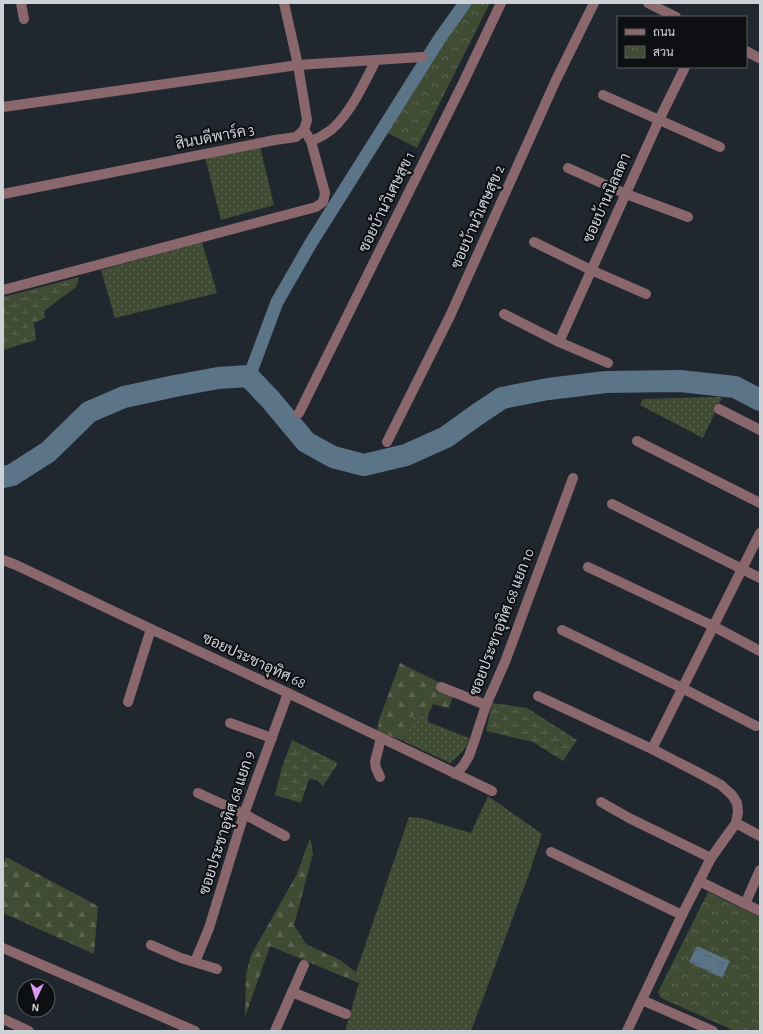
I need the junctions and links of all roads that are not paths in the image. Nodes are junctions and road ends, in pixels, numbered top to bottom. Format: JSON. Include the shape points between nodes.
{"nodes":[{"id":1,"x":20,"y":3,"type":"edge"},
{"id":2,"x":284,"y":3,"type":"edge"},
{"id":3,"x":500,"y":3,"type":"edge"},
{"id":4,"x":594,"y":3,"type":"edge"},
{"id":5,"x":648,"y":3,"type":"edge"},
{"id":6,"x":674,"y":16,"type":"edge"},
{"id":7,"x":24,"y":19,"type":"dead end"},
{"id":8,"x":747,"y":52,"type":"edge"},
{"id":9,"x":422,"y":57,"type":"dead end"},
{"id":10,"x":759,"y":58,"type":"edge"},
{"id":11,"x":376,"y":60,"type":"junction"},
{"id":12,"x":298,"y":65,"type":"junction"},
{"id":13,"x":685,"y":68,"type":"edge"},
{"id":14,"x":603,"y":95,"type":"dead end"},
{"id":15,"x":3,"y":107,"type":"edge"},
{"id":16,"x":659,"y":120,"type":"junction"},
{"id":17,"x":304,"y":130,"type":"junction"},
{"id":18,"x":311,"y":141,"type":"junction"},
{"id":19,"x":720,"y":147,"type":"dead end"},
{"id":20,"x":568,"y":168,"type":"dead end"},
{"id":21,"x":3,"y":194,"type":"edge"},
{"id":22,"x":626,"y":194,"type":"junction"},
{"id":23,"x":688,"y":218,"type":"dead end"},
{"id":24,"x":534,"y":242,"type":"dead end"},
{"id":25,"x":591,"y":270,"type":"junction"},
{"id":26,"x":3,"y":290,"type":"edge"},
{"id":27,"x":646,"y":294,"type":"dead end"},
{"id":28,"x":504,"y":314,"type":"dead end"},
{"id":29,"x":559,"y":342,"type":"junction"},
{"id":30,"x":608,"y":363,"type":"dead end"},
{"id":31,"x":719,"y":409,"type":"dead end"},
{"id":32,"x":300,"y":413,"type":"dead end"},
{"id":33,"x":760,"y":430,"type":"edge"},
{"id":34,"x":637,"y":441,"type":"dead end"},
{"id":35,"x":387,"y":442,"type":"dead end"},
{"id":36,"x":573,"y":478,"type":"dead end"},
{"id":37,"x":760,"y":503,"type":"edge"},
{"id":38,"x":612,"y":504,"type":"dead end"},
{"id":39,"x":760,"y":533,"type":"edge"},
{"id":40,"x":3,"y":560,"type":"edge"},
{"id":41,"x":588,"y":567,"type":"dead end"},
{"id":42,"x":742,"y":569,"type":"junction"},
{"id":43,"x":760,"y":578,"type":"edge"},
{"id":44,"x":713,"y":626,"type":"junction"},
{"id":45,"x":151,"y":629,"type":"junction"},
{"id":46,"x":562,"y":630,"type":"dead end"},
{"id":47,"x":760,"y":650,"type":"edge"},
{"id":48,"x":441,"y":687,"type":"dead end"},
{"id":49,"x":682,"y":688,"type":"junction"},
{"id":50,"x":288,"y":693,"type":"junction"},
{"id":51,"x":538,"y":696,"type":"dead end"},
{"id":52,"x":128,"y":702,"type":"dead end"},
{"id":53,"x":486,"y":705,"type":"junction"},
{"id":54,"x":230,"y":723,"type":"dead end"},
{"id":55,"x":756,"y":726,"type":"dead end"},
{"id":56,"x":272,"y":738,"type":"junction"},
{"id":57,"x":381,"y":738,"type":"junction"},
{"id":58,"x":652,"y":749,"type":"junction"},
{"id":59,"x":455,"y":774,"type":"junction"},
{"id":60,"x":380,"y":777,"type":"dead end"},
{"id":61,"x":492,"y":791,"type":"dead end"},
{"id":62,"x":198,"y":793,"type":"dead end"},
{"id":63,"x":601,"y":802,"type":"dead end"},
{"id":64,"x":244,"y":814,"type":"junction"},
{"id":65,"x":736,"y":823,"type":"junction"},
{"id":66,"x":285,"y":836,"type":"dead end"},
{"id":67,"x":760,"y":836,"type":"edge"},
{"id":68,"x":551,"y":852,"type":"dead end"},
{"id":69,"x":711,"y":858,"type":"junction"},
{"id":70,"x":760,"y":870,"type":"edge"},
{"id":71,"x":699,"y":881,"type":"junction"},
{"id":72,"x":745,"y":904,"type":"junction"},
{"id":73,"x":760,"y":910,"type":"edge"},
{"id":74,"x":682,"y":915,"type":"junction"},
{"id":75,"x":151,"y":945,"type":"dead end"},
{"id":76,"x":3,"y":948,"type":"edge"},
{"id":77,"x":195,"y":962,"type":"junction"},
{"id":78,"x":304,"y":965,"type":"dead end"},
{"id":79,"x":217,"y":970,"type":"dead end"},
{"id":80,"x":292,"y":992,"type":"junction"},
{"id":81,"x":642,"y":1000,"type":"junction"},
{"id":82,"x":346,"y":1014,"type":"dead end"},
{"id":83,"x":3,"y":1019,"type":"edge"},
{"id":84,"x":630,"y":1029,"type":"edge"},
{"id":85,"x":25,"y":1030,"type":"edge"},
{"id":86,"x":195,"y":1031,"type":"edge"},
{"id":87,"x":275,"y":1031,"type":"edge"},
{"id":88,"x":713,"y":1031,"type":"edge"}],
"edges":[{"from":1,"to":7,"type":"street"},
{"from":2,"to":12,"type":"street"},
{"from":3,"to":32,"type":"street","name":"ซอยบ้านวิเศษสุข 1","via":[[464,82]]},
{"from":4,"to":35,"type":"street","name":"ซอยบ้านวิเศษสุข 2","via":[[556,80],[451,312]]},
{"from":5,"to":6,"type":"street"},
{"from":8,"to":10,"type":"street"},
{"from":9,"to":11,"type":"street"},
{"from":11,"to":12,"type":"street"},
{"from":11,"to":18,"type":"street","via":[[348,112],[327,134]]},
{"from":12,"to":15,"type":"street"},
{"from":12,"to":17,"type":"street","via":[[307,120]]},
{"from":13,"to":16,"type":"street","name":"ซอยบ้านนิลลดา"},
{"from":14,"to":16,"type":"street"},
{"from":16,"to":19,"type":"street"},
{"from":16,"to":22,"type":"street","name":"ซอยบ้านนิลลดา"},
{"from":17,"to":18,"type":"street"},
{"from":17,"to":21,"type":"street","name":"สินบดีพาร์ค 3","via":[[296,137]]},
{"from":18,"to":26,"type":"street","via":[[325,193],[323,202],[316,207]]},
{"from":20,"to":22,"type":"street"},
{"from":22,"to":23,"type":"street"},
{"from":22,"to":25,"type":"street","name":"ซอยบ้านนิลลดา"},
{"from":24,"to":25,"type":"street"},
{"from":25,"to":27,"type":"street"},
{"from":25,"to":29,"type":"street","name":"ซอยบ้านนิลลดา"},
{"from":28,"to":29,"type":"street"},
{"from":29,"to":30,"type":"street"},
{"from":31,"to":33,"type":"street"},
{"from":34,"to":37,"type":"street"},
{"from":36,"to":53,"type":"street","name":"ซอยประชาอุทิศ 68 แยก 10","via":[[505,662]]},
{"from":38,"to":42,"type":"street"},
{"from":39,"to":42,"type":"street"},
{"from":40,"to":45,"type":"street","name":"ซอยประชาอุทิศ 68"},
{"from":41,"to":44,"type":"street"},
{"from":42,"to":43,"type":"street"},
{"from":42,"to":44,"type":"street"},
{"from":44,"to":47,"type":"street"},
{"from":44,"to":49,"type":"street"},
{"from":45,"to":50,"type":"street","name":"ซอยประชาอุทิศ 68"},
{"from":45,"to":52,"type":"street"},
{"from":46,"to":49,"type":"street"},
{"from":48,"to":53,"type":"street"},
{"from":49,"to":55,"type":"street"},
{"from":49,"to":58,"type":"street"},
{"from":50,"to":56,"type":"street","name":"ซอยประชาอุทิศ 68 แยก 9"},
{"from":50,"to":57,"type":"street","name":"ซอยประชาอุทิศ 68"},
{"from":51,"to":58,"type":"street"},
{"from":53,"to":59,"type":"street","name":"ซอยประชาอุทิศ 68 แยก 10","via":[[469,756]]},
{"from":54,"to":56,"type":"street"},
{"from":56,"to":64,"type":"street","name":"ซอยประชาอุทิศ 68 แยก 9"},
{"from":57,"to":59,"type":"street","name":"ซอยประชาอุทิศ 68"},
{"from":57,"to":60,"type":"street","via":[[375,762]]},
{"from":58,"to":65,"type":"street","via":[[721,784],[737,803]]},
{"from":59,"to":61,"type":"street","name":"ซอยประชาอุทิศ 68"},
{"from":62,"to":64,"type":"street"},
{"from":63,"to":69,"type":"street"},
{"from":64,"to":66,"type":"street"},
{"from":64,"to":77,"type":"street","name":"ซอยประชาอุทิศ 68 แยก 9","via":[[211,921]]},
{"from":65,"to":67,"type":"street"},
{"from":65,"to":69,"type":"street"},
{"from":68,"to":74,"type":"street"},
{"from":69,"to":71,"type":"street"},
{"from":70,"to":72,"type":"street"},
{"from":71,"to":72,"type":"street"},
{"from":71,"to":74,"type":"street"},
{"from":72,"to":73,"type":"street"},
{"from":74,"to":81,"type":"street"},
{"from":75,"to":77,"type":"street"},
{"from":76,"to":86,"type":"street"},
{"from":77,"to":79,"type":"street"},
{"from":78,"to":80,"type":"street"},
{"from":80,"to":82,"type":"street"},
{"from":80,"to":87,"type":"street"},
{"from":81,"to":84,"type":"street"},
{"from":81,"to":88,"type":"street"},
{"from":83,"to":85,"type":"street"}]}
